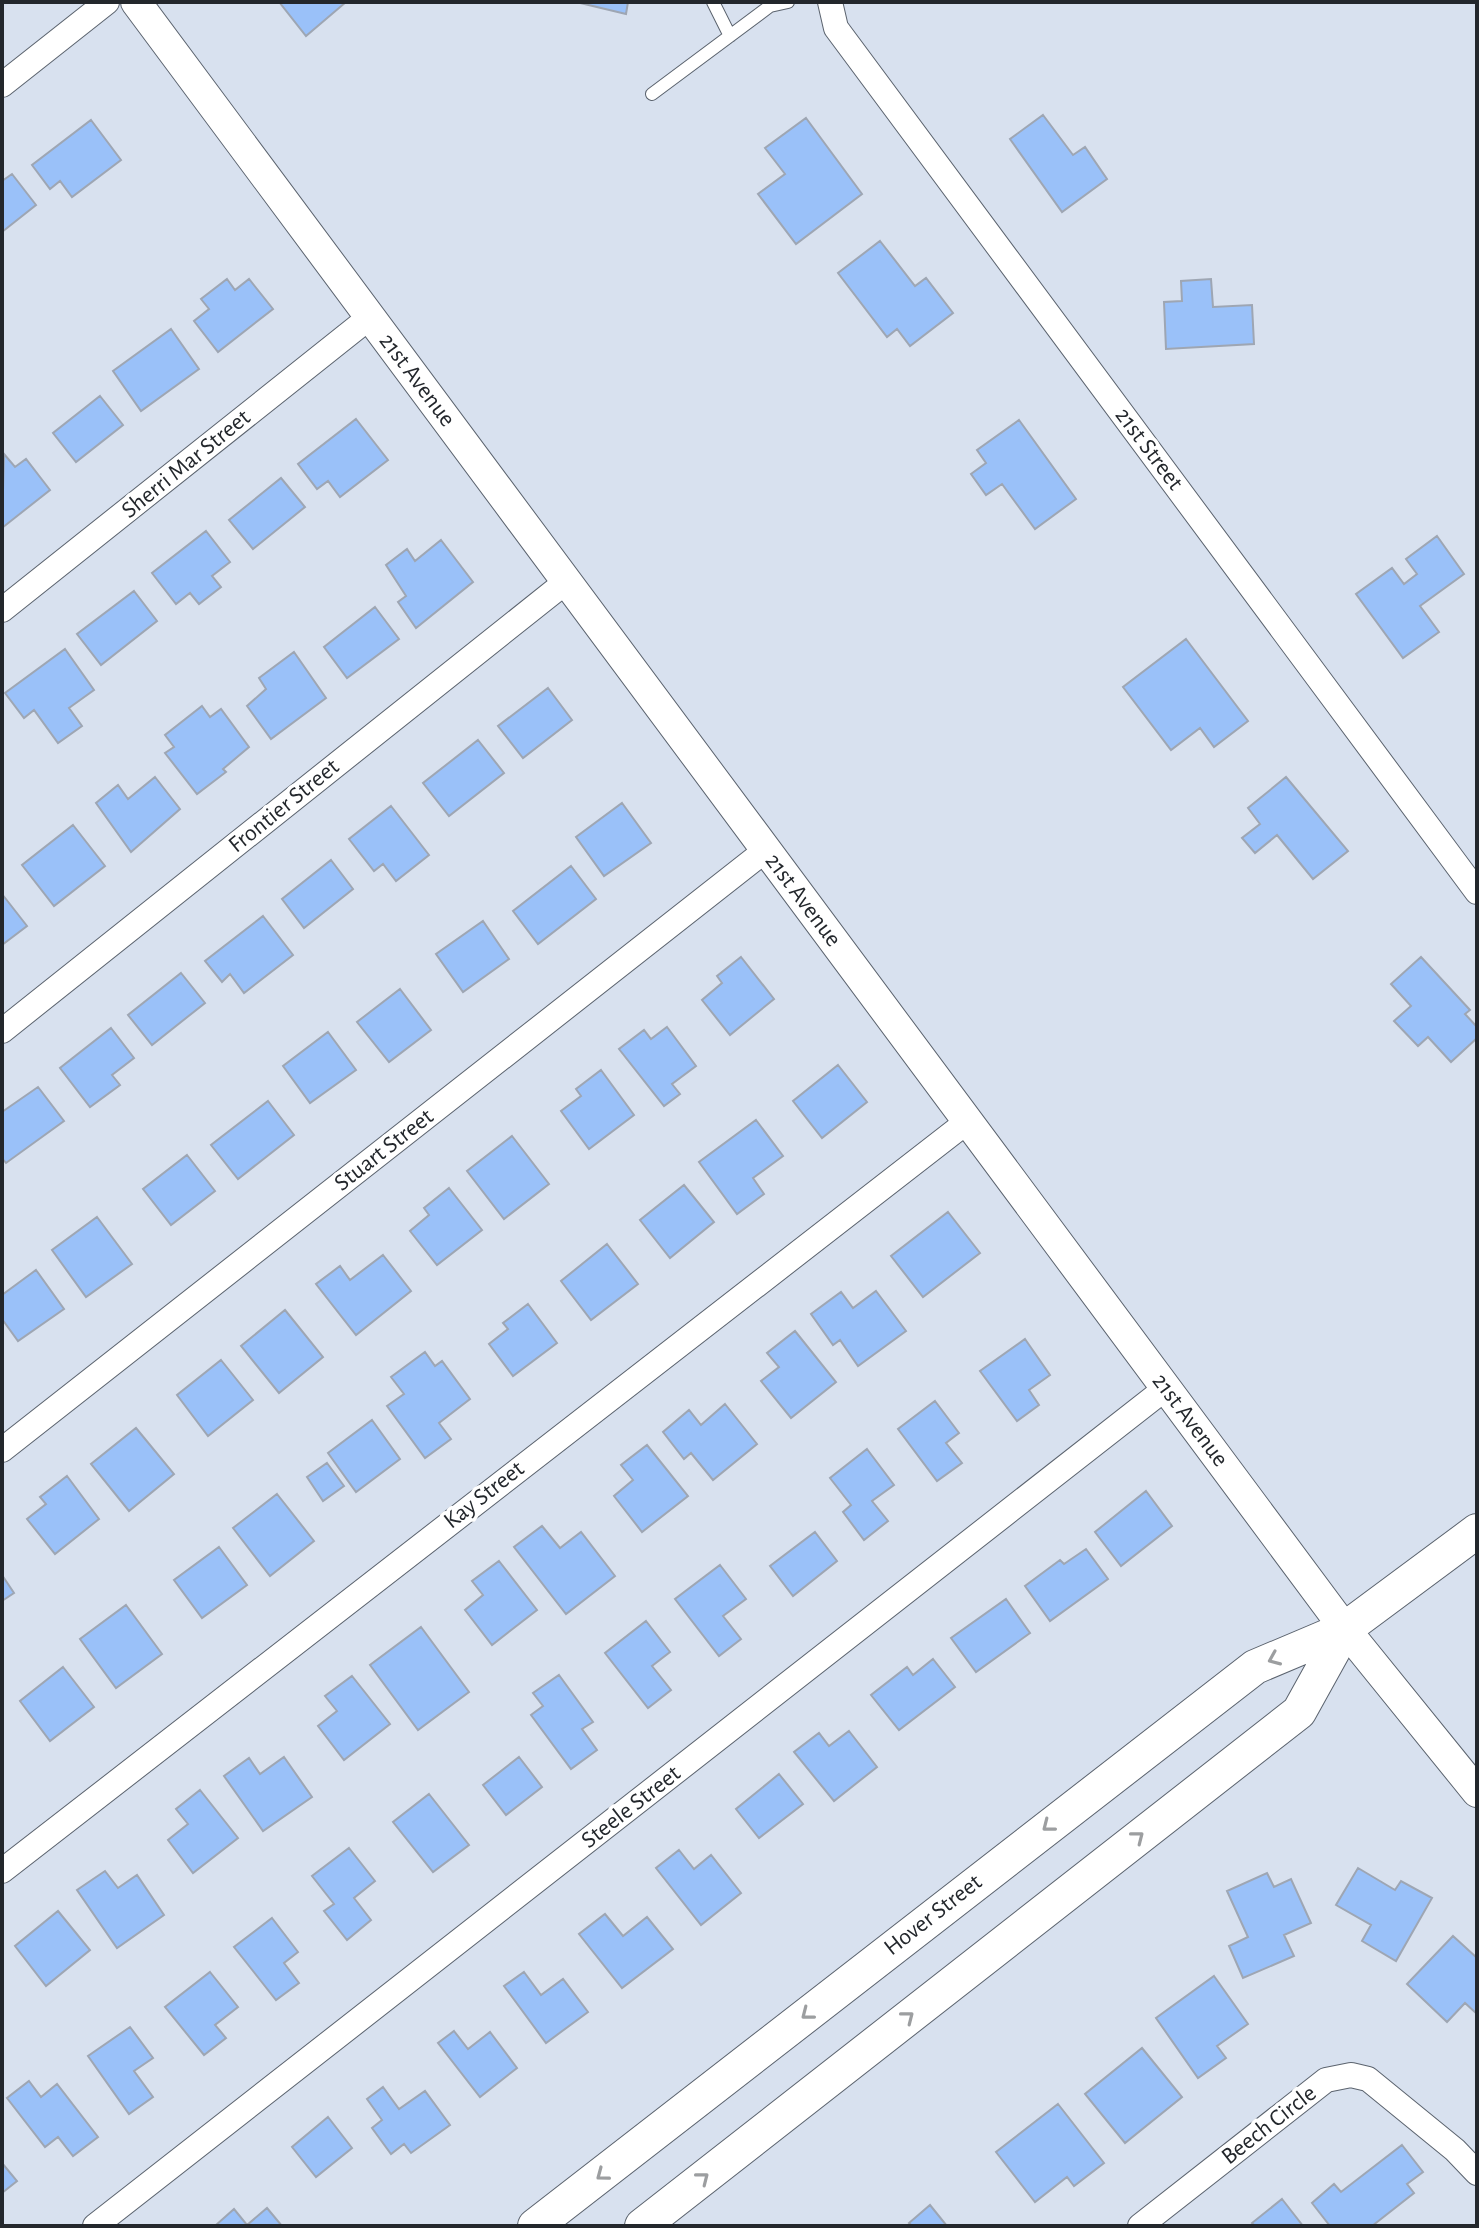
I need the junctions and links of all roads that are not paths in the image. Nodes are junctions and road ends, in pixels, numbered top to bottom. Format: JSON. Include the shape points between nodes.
{"nodes":[{"id":1,"x":107,"y":2,"type":"edge"},
{"id":2,"x":136,"y":2,"type":"edge"},
{"id":3,"x":713,"y":2,"type":"edge"},
{"id":4,"x":788,"y":2,"type":"edge"},
{"id":5,"x":830,"y":2,"type":"edge"},
{"id":6,"x":730,"y":36,"type":"junction"},
{"id":7,"x":2,"y":85,"type":"edge"},
{"id":8,"x":652,"y":94,"type":"dead end"},
{"id":9,"x":370,"y":317,"type":"junction"},
{"id":10,"x":567,"y":581,"type":"junction"},
{"id":11,"x":2,"y":610,"type":"edge"},
{"id":12,"x":766,"y":850,"type":"junction"},
{"id":13,"x":1477,"y":892,"type":"edge"},
{"id":14,"x":2,"y":1031,"type":"edge"},
{"id":15,"x":968,"y":1121,"type":"junction"},
{"id":16,"x":1166,"y":1388,"type":"junction"},
{"id":17,"x":2,"y":1450,"type":"edge"},
{"id":18,"x":1477,"y":1531,"type":"edge"},
{"id":19,"x":1345,"y":1629,"type":"junction"},
{"id":20,"x":1477,"y":1792,"type":"edge"},
{"id":21,"x":2,"y":1871,"type":"edge"},
{"id":22,"x":1477,"y":2173,"type":"edge"},
{"id":23,"x":95,"y":2226,"type":"edge"},
{"id":24,"x":535,"y":2226,"type":"edge"},
{"id":25,"x":642,"y":2226,"type":"edge"},
{"id":26,"x":1140,"y":2226,"type":"edge"}],
"edges":[{"from":1,"to":7,"type":"street"},
{"from":2,"to":9,"type":"street","name":"21st Avenue"},
{"from":3,"to":6,"type":"lane"},
{"from":4,"to":6,"type":"lane","via":[[770,6]]},
{"from":5,"to":13,"type":"street","name":"21st Street","via":[[836,28]]},
{"from":6,"to":8,"type":"lane"},
{"from":9,"to":10,"type":"street","name":"21st Avenue"},
{"from":9,"to":11,"type":"street","name":"Sherri Mar Street"},
{"from":10,"to":12,"type":"street","name":"21st Avenue"},
{"from":10,"to":14,"type":"street","name":"Frontier Street"},
{"from":12,"to":15,"type":"street","name":"21st Avenue"},
{"from":12,"to":17,"type":"street","name":"Stuart Street"},
{"from":15,"to":16,"type":"street","name":"21st Avenue"},
{"from":15,"to":21,"type":"street","name":"Kay Street"},
{"from":16,"to":19,"type":"street","name":"21st Avenue"},
{"from":16,"to":23,"type":"street","name":"Steele Street"},
{"from":18,"to":19,"type":"main road","name":"Hover Street"},
{"from":19,"to":20,"type":"street","name":"21st Avenue"},
{"from":19,"to":24,"type":"main road","name":"Hover Street","one_way":true,"via":[[1255,1667]]},
{"from":25,"to":19,"type":"main road","name":"Hover Street","one_way":true,"via":[[1299,1712]]},
{"from":22,"to":26,"type":"street","name":"Beech Circle","via":[[1368,2079],[1351,2075],[1326,2080]]}]}
